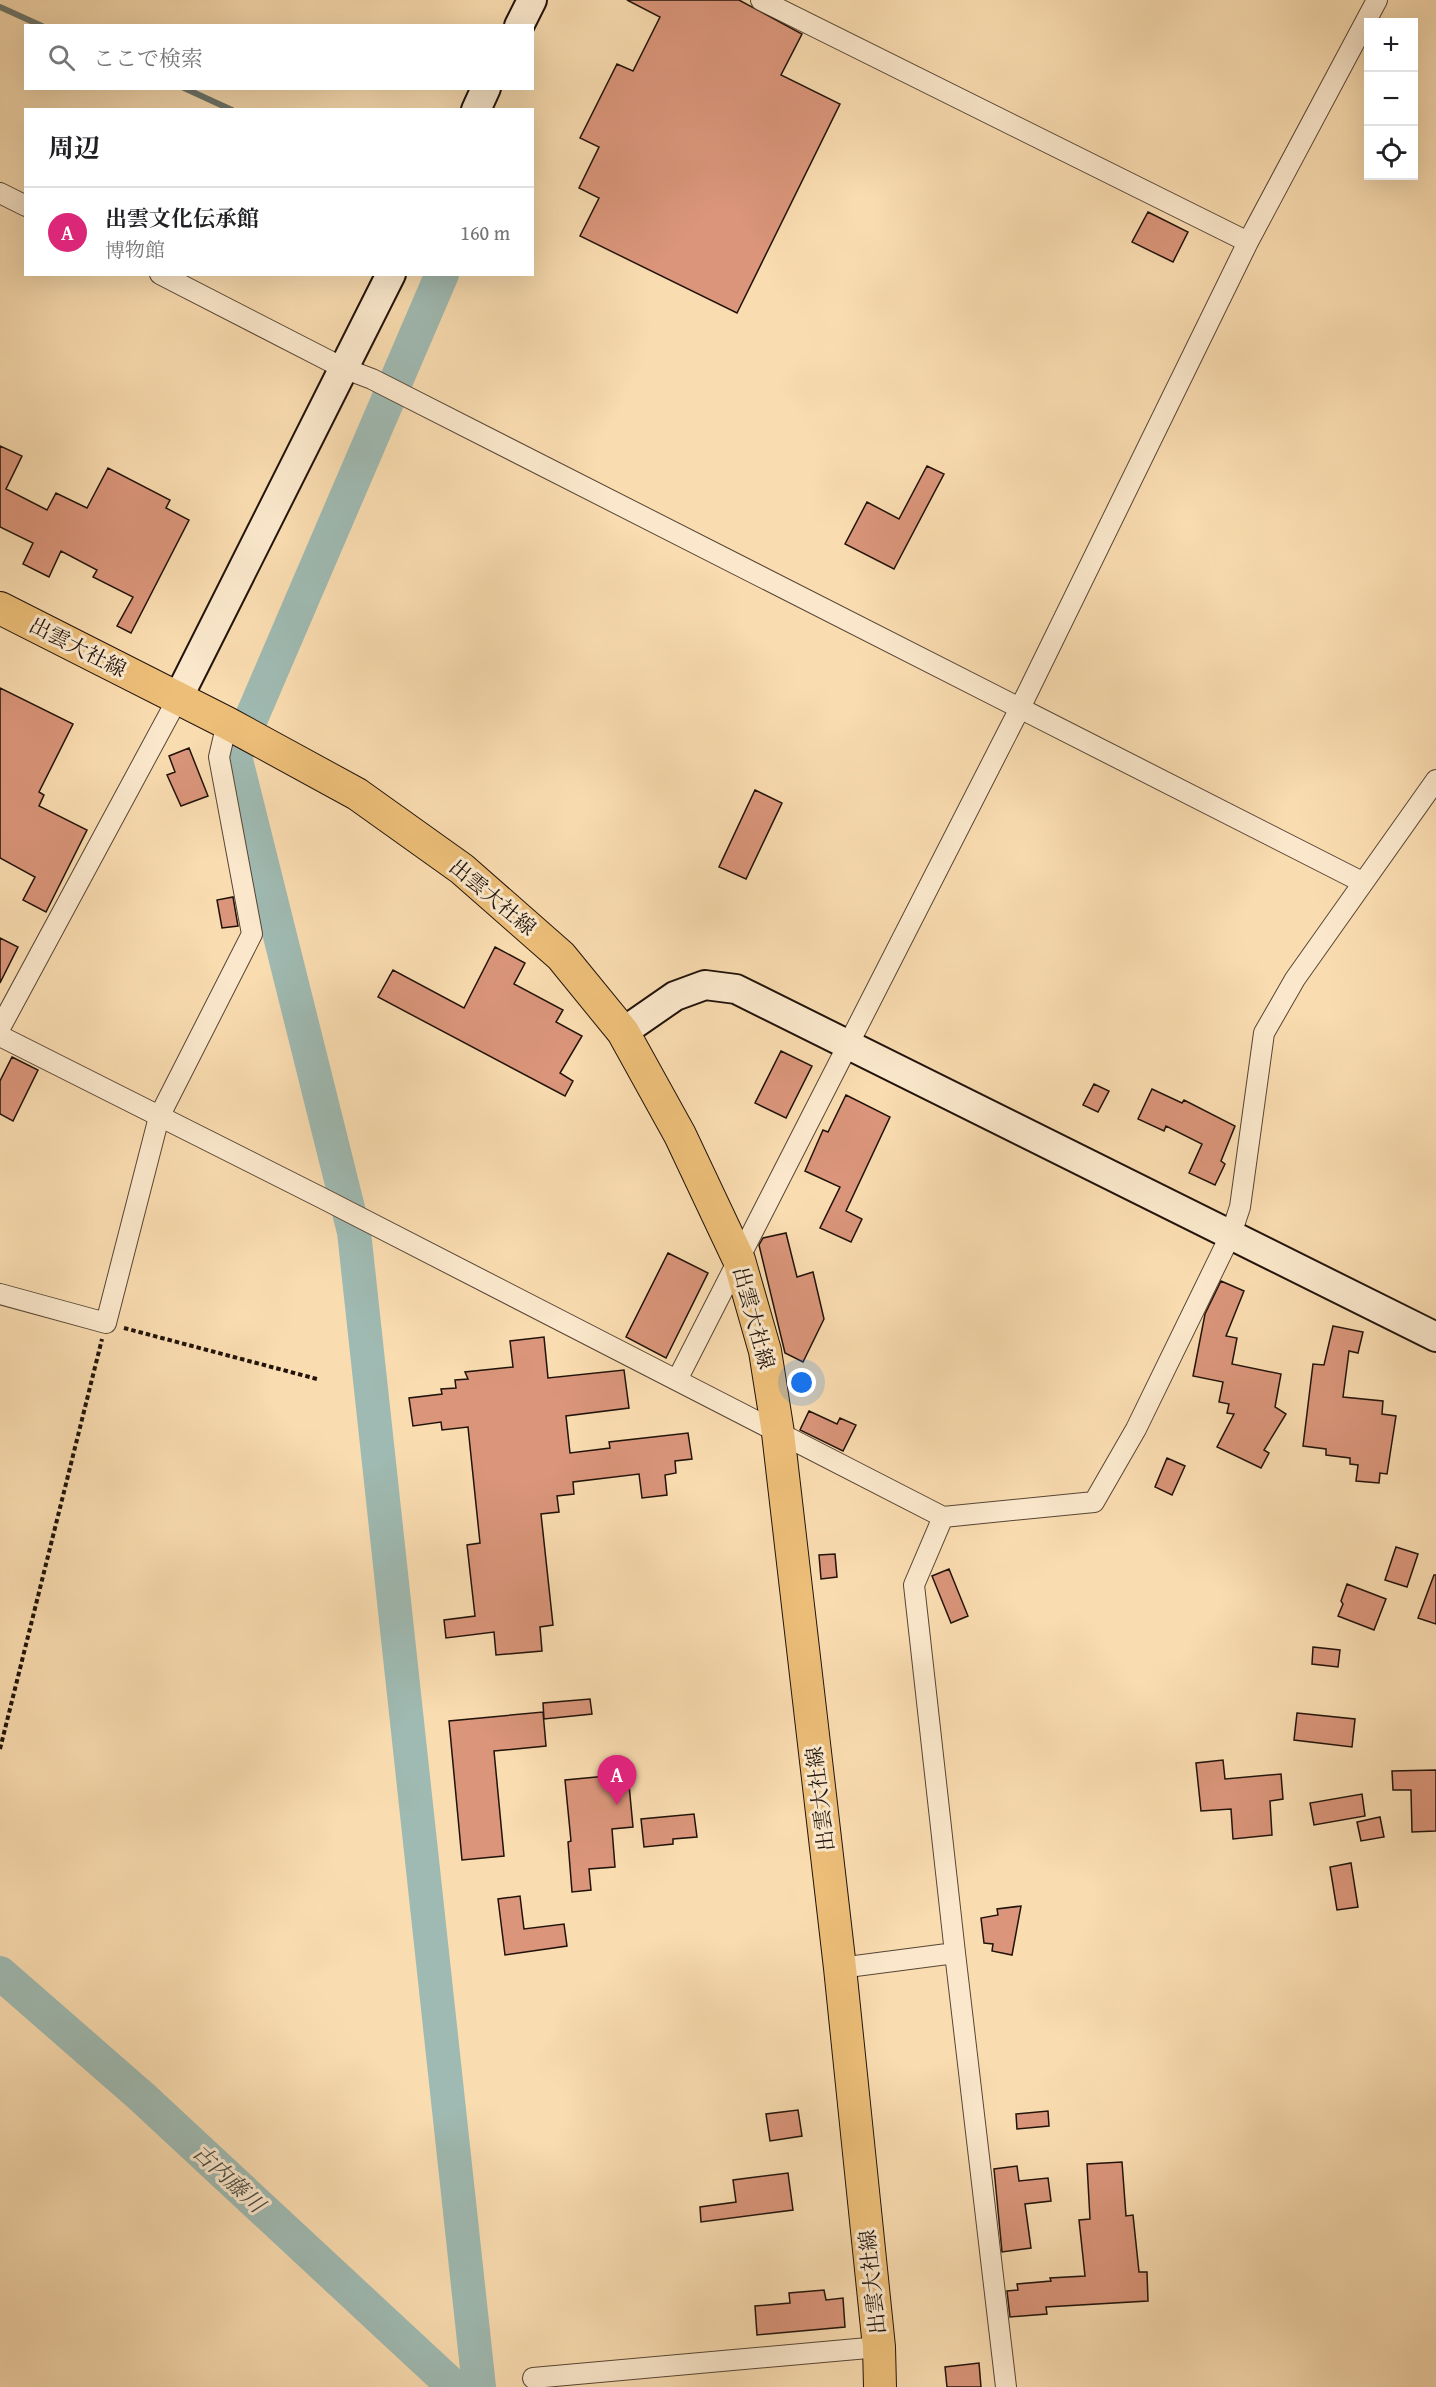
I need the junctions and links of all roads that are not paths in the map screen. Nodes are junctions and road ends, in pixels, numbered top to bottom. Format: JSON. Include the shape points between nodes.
{"nodes":[{"id":1,"x":532,"y":0,"type":"edge"},
{"id":2,"x":761,"y":0,"type":"edge"},
{"id":3,"x":1377,"y":0,"type":"edge"},
{"id":4,"x":520,"y":24,"type":"edge"},
{"id":5,"x":485,"y":90,"type":"edge"},
{"id":6,"x":477,"y":108,"type":"edge"},
{"id":7,"x":0,"y":193,"type":"edge"},
{"id":8,"x":24,"y":205,"type":"edge"},
{"id":9,"x":1248,"y":242,"type":"junction"},
{"id":10,"x":164,"y":276,"type":"edge"},
{"id":11,"x":390,"y":276,"type":"edge"},
{"id":12,"x":343,"y":368,"type":"junction"},
{"id":13,"x":0,"y":608,"type":"edge"},
{"id":14,"x":178,"y":698,"type":"junction"},
{"id":15,"x":1020,"y":708,"type":"junction"},
{"id":16,"x":229,"y":724,"type":"junction"},
{"id":17,"x":1436,"y":780,"type":"edge"},
{"id":18,"x":1362,"y":882,"type":"junction"},
{"id":19,"x":0,"y":1028,"type":"edge"},
{"id":20,"x":623,"y":1032,"type":"junction"},
{"id":21,"x":0,"y":1036,"type":"edge"},
{"id":22,"x":848,"y":1043,"type":"junction"},
{"id":23,"x":159,"y":1117,"type":"junction"},
{"id":24,"x":1231,"y":1234,"type":"junction"},
{"id":25,"x":739,"y":1260,"type":"junction"},
{"id":26,"x":0,"y":1294,"type":"edge"},
{"id":27,"x":1436,"y":1337,"type":"edge"},
{"id":28,"x":677,"y":1380,"type":"junction"},
{"id":29,"x":778,"y":1433,"type":"junction"},
{"id":30,"x":943,"y":1517,"type":"junction"},
{"id":31,"x":954,"y":1953,"type":"junction"},
{"id":32,"x":840,"y":1968,"type":"junction"},
{"id":33,"x":879,"y":2347,"type":"junction"},
{"id":34,"x":533,"y":2378,"type":"dead end"},
{"id":35,"x":880,"y":2387,"type":"edge"},
{"id":36,"x":1006,"y":2387,"type":"edge"}],
"edges":[{"from":1,"to":4,"type":"street"},
{"from":2,"to":9,"type":"street"},
{"from":3,"to":9,"type":"street"},
{"from":5,"to":6,"type":"street"},
{"from":7,"to":8,"type":"street"},
{"from":9,"to":15,"type":"street"},
{"from":10,"to":12,"type":"street"},
{"from":11,"to":12,"type":"street"},
{"from":12,"to":14,"type":"street"},
{"from":12,"to":15,"type":"street","via":[[372,379]]},
{"from":13,"to":14,"type":"main road","name":"出雲大社線"},
{"from":14,"to":16,"type":"main road","name":"出雲大社線"},
{"from":14,"to":19,"type":"street"},
{"from":15,"to":18,"type":"street"},
{"from":15,"to":22,"type":"street"},
{"from":16,"to":20,"type":"main road","name":"出雲大社線","via":[[357,794],[462,869],[561,956]]},
{"from":16,"to":23,"type":"street","via":[[219,757],[252,934]]},
{"from":17,"to":18,"type":"street"},
{"from":18,"to":24,"type":"street","via":[[1295,979],[1264,1033],[1240,1207]]},
{"from":20,"to":22,"type":"street","via":[[675,996],[705,985],[736,989]]},
{"from":20,"to":25,"type":"main road","name":"出雲大社線","via":[[680,1135]]},
{"from":21,"to":23,"type":"street"},
{"from":22,"to":24,"type":"street"},
{"from":22,"to":25,"type":"street"},
{"from":23,"to":26,"type":"street","via":[[106,1323]]},
{"from":23,"to":28,"type":"street"},
{"from":24,"to":27,"type":"street"},
{"from":24,"to":30,"type":"street","via":[[1136,1429],[1094,1502]]},
{"from":25,"to":28,"type":"street"},
{"from":25,"to":29,"type":"main road","name":"出雲大社線","via":[[765,1351]]},
{"from":28,"to":29,"type":"street"},
{"from":29,"to":30,"type":"street"},
{"from":29,"to":32,"type":"main road","name":"出雲大社線"},
{"from":30,"to":31,"type":"street","via":[[914,1585]]},
{"from":31,"to":32,"type":"street"},
{"from":31,"to":36,"type":"street"},
{"from":32,"to":33,"type":"main road","name":"出雲大社線"},
{"from":33,"to":34,"type":"street"},
{"from":33,"to":35,"type":"main road","name":"出雲大社線"}]}
